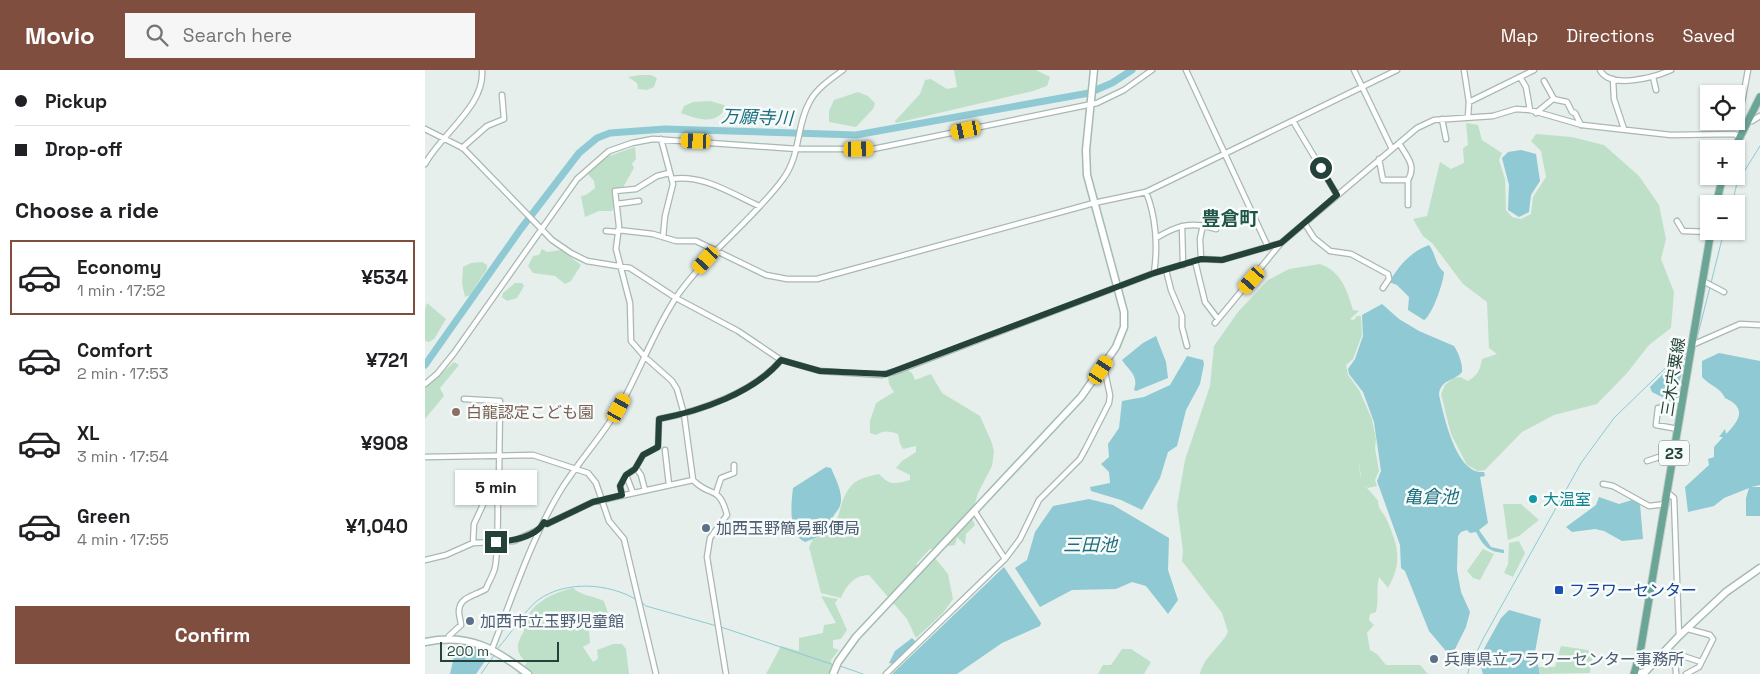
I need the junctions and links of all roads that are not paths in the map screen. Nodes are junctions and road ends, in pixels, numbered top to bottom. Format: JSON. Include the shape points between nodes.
{"nodes":[{"id":1,"x":482,"y":70,"type":"edge"},
{"id":2,"x":843,"y":70,"type":"edge"},
{"id":3,"x":1152,"y":70,"type":"edge"},
{"id":4,"x":1186,"y":70,"type":"edge"},
{"id":5,"x":1354,"y":70,"type":"edge"},
{"id":6,"x":1397,"y":70,"type":"edge"},
{"id":7,"x":1464,"y":70,"type":"edge"},
{"id":8,"x":1534,"y":70,"type":"edge"},
{"id":9,"x":1600,"y":70,"type":"edge"},
{"id":10,"x":1671,"y":70,"type":"edge"},
{"id":11,"x":1748,"y":70,"type":"edge"},
{"id":12,"x":1094,"y":72,"type":"edge"},
{"id":13,"x":1520,"y":77,"type":"junction"},
{"id":14,"x":1653,"y":77,"type":"junction"},
{"id":15,"x":1613,"y":79,"type":"junction"},
{"id":16,"x":1544,"y":81,"type":"dead end"},
{"id":17,"x":1745,"y":86,"type":"edge"},
{"id":18,"x":1362,"y":87,"type":"junction"},
{"id":19,"x":1656,"y":90,"type":"dead end"},
{"id":20,"x":502,"y":95,"type":"dead end"},
{"id":21,"x":1760,"y":97,"type":"edge"},
{"id":22,"x":1554,"y":100,"type":"junction"},
{"id":23,"x":1469,"y":102,"type":"junction"},
{"id":24,"x":1091,"y":103,"type":"junction"},
{"id":25,"x":1529,"y":110,"type":"junction"},
{"id":26,"x":1536,"y":113,"type":"junction"},
{"id":27,"x":1468,"y":116,"type":"junction"},
{"id":28,"x":1760,"y":116,"type":"edge"},
{"id":29,"x":1442,"y":119,"type":"junction"},
{"id":30,"x":1749,"y":120,"type":"junction"},
{"id":31,"x":1293,"y":122,"type":"junction"},
{"id":32,"x":1581,"y":125,"type":"junction"},
{"id":33,"x":1745,"y":128,"type":"edge"},
{"id":34,"x":1624,"y":129,"type":"junction"},
{"id":35,"x":425,"y":130,"type":"edge"},
{"id":36,"x":1744,"y":130,"type":"edge"},
{"id":37,"x":1740,"y":136,"type":"junction"},
{"id":38,"x":444,"y":137,"type":"junction"},
{"id":39,"x":661,"y":139,"type":"junction"},
{"id":40,"x":1446,"y":140,"type":"dead end"},
{"id":41,"x":1738,"y":140,"type":"edge"},
{"id":42,"x":1399,"y":143,"type":"junction"},
{"id":43,"x":462,"y":148,"type":"junction"},
{"id":44,"x":798,"y":148,"type":"junction"},
{"id":45,"x":1392,"y":149,"type":"junction"},
{"id":46,"x":1226,"y":153,"type":"junction"},
{"id":47,"x":1379,"y":159,"type":"junction"},
{"id":48,"x":425,"y":164,"type":"edge"},
{"id":49,"x":669,"y":173,"type":"junction"},
{"id":50,"x":672,"y":179,"type":"junction"},
{"id":51,"x":1409,"y":180,"type":"junction"},
{"id":52,"x":1146,"y":192,"type":"junction"},
{"id":53,"x":1337,"y":195,"type":"junction"},
{"id":54,"x":639,"y":201,"type":"dead end"},
{"id":55,"x":1094,"y":203,"type":"junction"},
{"id":56,"x":617,"y":204,"type":"junction"},
{"id":57,"x":1408,"y":205,"type":"dead end"},
{"id":58,"x":759,"y":206,"type":"junction"},
{"id":59,"x":1677,"y":221,"type":"dead end"},
{"id":60,"x":1305,"y":224,"type":"junction"},
{"id":61,"x":1203,"y":225,"type":"junction"},
{"id":62,"x":1183,"y":226,"type":"junction"},
{"id":63,"x":541,"y":228,"type":"junction"},
{"id":64,"x":1216,"y":229,"type":"dead end"},
{"id":65,"x":606,"y":231,"type":"dead end"},
{"id":66,"x":618,"y":231,"type":"junction"},
{"id":67,"x":1700,"y":231,"type":"edge"},
{"id":68,"x":663,"y":237,"type":"junction"},
{"id":69,"x":1156,"y":238,"type":"junction"},
{"id":70,"x":1710,"y":240,"type":"edge"},
{"id":71,"x":1281,"y":243,"type":"junction"},
{"id":72,"x":1268,"y":246,"type":"junction"},
{"id":73,"x":716,"y":249,"type":"junction"},
{"id":74,"x":1201,"y":259,"type":"junction"},
{"id":75,"x":1195,"y":261,"type":"junction"},
{"id":76,"x":1183,"y":265,"type":"junction"},
{"id":77,"x":621,"y":267,"type":"junction"},
{"id":78,"x":1166,"y":270,"type":"junction"},
{"id":79,"x":1154,"y":273,"type":"junction"},
{"id":80,"x":1703,"y":281,"type":"junction"},
{"id":81,"x":1117,"y":288,"type":"junction"},
{"id":82,"x":1383,"y":288,"type":"dead end"},
{"id":83,"x":1724,"y":292,"type":"dead end"},
{"id":84,"x":676,"y":298,"type":"junction"},
{"id":85,"x":1760,"y":325,"type":"edge"},
{"id":86,"x":1692,"y":345,"type":"junction"},
{"id":87,"x":1187,"y":346,"type":"dead end"},
{"id":88,"x":645,"y":357,"type":"junction"},
{"id":89,"x":781,"y":360,"type":"junction"},
{"id":90,"x":1101,"y":370,"type":"junction"},
{"id":91,"x":425,"y":384,"type":"edge"},
{"id":92,"x":1683,"y":399,"type":"junction"},
{"id":93,"x":464,"y":400,"type":"dead end"},
{"id":94,"x":685,"y":414,"type":"junction"},
{"id":95,"x":1678,"y":429,"type":"junction"},
{"id":96,"x":665,"y":450,"type":"dead end"},
{"id":97,"x":1674,"y":452,"type":"junction"},
{"id":98,"x":499,"y":456,"type":"junction"},
{"id":99,"x":425,"y":457,"type":"edge"},
{"id":100,"x":1647,"y":461,"type":"dead end"},
{"id":101,"x":735,"y":466,"type":"dead end"},
{"id":102,"x":636,"y":468,"type":"junction"},
{"id":103,"x":576,"y":469,"type":"junction"},
{"id":104,"x":626,"y":475,"type":"junction"},
{"id":105,"x":693,"y":480,"type":"junction"},
{"id":106,"x":496,"y":483,"type":"junction"},
{"id":107,"x":1603,"y":484,"type":"dead end"},
{"id":108,"x":669,"y":485,"type":"junction"},
{"id":109,"x":645,"y":490,"type":"junction"},
{"id":110,"x":1667,"y":492,"type":"junction"},
{"id":111,"x":633,"y":493,"type":"junction"},
{"id":112,"x":716,"y":493,"type":"junction"},
{"id":113,"x":622,"y":495,"type":"junction"},
{"id":114,"x":603,"y":500,"type":"junction"},
{"id":115,"x":1666,"y":504,"type":"junction"},
{"id":116,"x":975,"y":512,"type":"junction"},
{"id":117,"x":544,"y":522,"type":"junction"},
{"id":118,"x":540,"y":530,"type":"junction"},
{"id":119,"x":496,"y":542,"type":"junction"},
{"id":120,"x":473,"y":543,"type":"junction"},
{"id":121,"x":1005,"y":559,"type":"junction"},
{"id":122,"x":425,"y":560,"type":"edge"},
{"id":123,"x":1760,"y":568,"type":"edge"},
{"id":124,"x":1688,"y":629,"type":"junction"},
{"id":125,"x":1679,"y":636,"type":"junction"},
{"id":126,"x":449,"y":639,"type":"junction"},
{"id":127,"x":425,"y":642,"type":"edge"},
{"id":128,"x":492,"y":648,"type":"junction"},
{"id":129,"x":1665,"y":650,"type":"junction"},
{"id":130,"x":1675,"y":653,"type":"junction"},
{"id":131,"x":1701,"y":662,"type":"junction"},
{"id":132,"x":528,"y":674,"type":"edge"},
{"id":133,"x":655,"y":674,"type":"edge"},
{"id":134,"x":727,"y":674,"type":"edge"},
{"id":135,"x":833,"y":674,"type":"edge"},
{"id":136,"x":886,"y":674,"type":"edge"},
{"id":137,"x":1635,"y":674,"type":"edge"},
{"id":138,"x":1676,"y":674,"type":"edge"},
{"id":139,"x":1686,"y":674,"type":"edge"}],
"edges":[{"from":1,"to":38,"type":"street","via":[[479,94]]},
{"from":2,"to":44,"type":"street","via":[[811,98]]},
{"from":3,"to":24,"type":"street","via":[[1114,96]]},
{"from":4,"to":46,"type":"street"},
{"from":5,"to":18,"type":"street"},
{"from":6,"to":18,"type":"street"},
{"from":7,"to":23,"type":"street"},
{"from":8,"to":13,"type":"street"},
{"from":9,"to":15,"type":"street"},
{"from":10,"to":14,"type":"street"},
{"from":11,"to":17,"type":"street"},
{"from":12,"to":24,"type":"street"},
{"from":13,"to":23,"type":"street"},
{"from":13,"to":25,"type":"street","via":[[1526,87]]},
{"from":14,"to":15,"type":"street"},
{"from":14,"to":19,"type":"street"},
{"from":15,"to":34,"type":"street","via":[[1614,99]]},
{"from":16,"to":22,"type":"street"},
{"from":18,"to":31,"type":"street"},
{"from":18,"to":45,"type":"street"},
{"from":20,"to":43,"type":"street","via":[[504,119],[487,126]]},
{"from":21,"to":30,"type":"main road"},
{"from":22,"to":26,"type":"street"},
{"from":22,"to":32,"type":"street","via":[[1567,102]]},
{"from":23,"to":27,"type":"street"},
{"from":24,"to":44,"type":"street","via":[[873,149]]},
{"from":24,"to":55,"type":"street","via":[[1086,150],[1087,175]]},
{"from":25,"to":26,"type":"street"},
{"from":25,"to":27,"type":"street"},
{"from":26,"to":32,"type":"street"},
{"from":27,"to":29,"type":"street"},
{"from":28,"to":30,"type":"street"},
{"from":29,"to":40,"type":"street"},
{"from":29,"to":42,"type":"street","via":[[1423,123]]},
{"from":30,"to":33,"type":"main road"},
{"from":31,"to":46,"type":"street"},
{"from":31,"to":53,"type":"street"},
{"from":32,"to":34,"type":"street"},
{"from":34,"to":37,"type":"street","via":[[1671,135]]},
{"from":35,"to":38,"type":"street"},
{"from":36,"to":37,"type":"main road"},
{"from":37,"to":41,"type":"main road"},
{"from":38,"to":43,"type":"street"},
{"from":38,"to":48,"type":"street"},
{"from":39,"to":44,"type":"street"},
{"from":39,"to":49,"type":"street"},
{"from":39,"to":63,"type":"street","via":[[609,150],[568,190]]},
{"from":42,"to":45,"type":"street"},
{"from":42,"to":51,"type":"street","via":[[1411,162]]},
{"from":43,"to":63,"type":"street"},
{"from":44,"to":58,"type":"street","via":[[786,174]]},
{"from":45,"to":47,"type":"street"},
{"from":46,"to":52,"type":"street"},
{"from":46,"to":72,"type":"street"},
{"from":47,"to":51,"type":"street","via":[[1383,180]]},
{"from":47,"to":53,"type":"street"},
{"from":49,"to":50,"type":"street"},
{"from":49,"to":56,"type":"street","via":[[635,189],[615,191]]},
{"from":50,"to":58,"type":"street","via":[[685,177],[709,182]]},
{"from":50,"to":68,"type":"street"},
{"from":51,"to":57,"type":"street"},
{"from":52,"to":55,"type":"street"},
{"from":52,"to":69,"type":"street"},
{"from":53,"to":60,"type":"street"},
{"from":54,"to":56,"type":"street"},
{"from":55,"to":73,"type":"street","via":[[817,279],[766,275]]},
{"from":55,"to":81,"type":"street"},
{"from":56,"to":66,"type":"street"},
{"from":58,"to":73,"type":"street"},
{"from":59,"to":67,"type":"street","via":[[1683,231]]},
{"from":60,"to":71,"type":"street"},
{"from":60,"to":82,"type":"street","via":[[1314,238],[1330,251],[1351,254],[1388,274],[1389,279]]},
{"from":61,"to":62,"type":"street"},
{"from":61,"to":64,"type":"street"},
{"from":61,"to":74,"type":"street"},
{"from":62,"to":69,"type":"street"},
{"from":62,"to":76,"type":"street"},
{"from":63,"to":77,"type":"street","via":[[571,253],[587,261]]},
{"from":63,"to":91,"type":"street","via":[[454,353]]},
{"from":65,"to":66,"type":"street"},
{"from":66,"to":68,"type":"street"},
{"from":66,"to":77,"type":"street","via":[[616,249]]},
{"from":68,"to":73,"type":"street","via":[[696,241]]},
{"from":69,"to":79,"type":"street","via":[[1158,248]]},
{"from":70,"to":80,"type":"main road","name":"三木宍粟線","number":"23"},
{"from":71,"to":72,"type":"street"},
{"from":71,"to":75,"type":"street","via":[[1217,321],[1205,302]]},
{"from":72,"to":74,"type":"street","via":[[1222,260]]},
{"from":73,"to":84,"type":"street"},
{"from":74,"to":75,"type":"street"},
{"from":75,"to":76,"type":"street"},
{"from":76,"to":78,"type":"street"},
{"from":77,"to":84,"type":"street","via":[[630,268]]},
{"from":77,"to":88,"type":"street","via":[[630,303],[631,341]]},
{"from":78,"to":79,"type":"street"},
{"from":78,"to":87,"type":"street","via":[[1182,316]]},
{"from":79,"to":81,"type":"street"},
{"from":80,"to":83,"type":"street"},
{"from":80,"to":86,"type":"main road","name":"三木宍粟線","number":"23"},
{"from":81,"to":89,"type":"street","via":[[886,374],[820,371]]},
{"from":81,"to":90,"type":"street","via":[[1124,312],[1124,327]]},
{"from":84,"to":88,"type":"street"},
{"from":84,"to":89,"type":"street","via":[[738,331]]},
{"from":85,"to":86,"type":"street","via":[[1740,324]]},
{"from":86,"to":92,"type":"main road","name":"三木宍粟線","number":"23"},
{"from":88,"to":94,"type":"street","via":[[672,381]]},
{"from":88,"to":103,"type":"street","via":[[608,427]]},
{"from":89,"to":94,"type":"street","via":[[753,386]]},
{"from":90,"to":116,"type":"street","via":[[1081,397]]},
{"from":90,"to":121,"type":"street","via":[[1107,377],[1110,394],[1106,410],[1079,459],[1039,500],[1020,539]]},
{"from":92,"to":95,"type":"main road","name":"三木宍粟線","number":"23"},
{"from":92,"to":95,"type":"street","via":[[1675,401],[1672,406],[1660,407],[1656,425]]},
{"from":93,"to":98,"type":"street","via":[[500,401]]},
{"from":94,"to":102,"type":"street","via":[[659,419],[658,447],[643,455]]},
{"from":94,"to":105,"type":"street"},
{"from":95,"to":97,"type":"main road","name":"三木宍粟線","number":"23"},
{"from":96,"to":108,"type":"street"},
{"from":97,"to":100,"type":"street"},
{"from":97,"to":110,"type":"main road","name":"三木宍粟線","number":"23"},
{"from":98,"to":99,"type":"street"},
{"from":98,"to":103,"type":"street","via":[[533,455]]},
{"from":98,"to":106,"type":"street","via":[[499,479]]},
{"from":101,"to":112,"type":"street","via":[[734,473],[721,478]]},
{"from":102,"to":104,"type":"street"},
{"from":102,"to":109,"type":"street"},
{"from":103,"to":114,"type":"street","via":[[592,477]]},
{"from":103,"to":117,"type":"street"},
{"from":104,"to":111,"type":"street"},
{"from":104,"to":113,"type":"street","via":[[620,486]]},
{"from":105,"to":108,"type":"street"},
{"from":105,"to":112,"type":"street"},
{"from":106,"to":119,"type":"street"},
{"from":106,"to":120,"type":"street","via":[[474,524]]},
{"from":107,"to":115,"type":"street","via":[[1613,486],[1649,506]]},
{"from":108,"to":109,"type":"street"},
{"from":109,"to":111,"type":"street"},
{"from":110,"to":115,"type":"main road","name":"三木宍粟線","number":"23"},
{"from":110,"to":125,"type":"street","via":[[1674,498]]},
{"from":111,"to":113,"type":"street"},
{"from":112,"to":134,"type":"street","via":[[727,515],[709,538],[707,557]]},
{"from":113,"to":114,"type":"street"},
{"from":114,"to":117,"type":"street","via":[[547,524]]},
{"from":114,"to":133,"type":"street","via":[[609,521],[624,539]]},
{"from":115,"to":137,"type":"main road","name":"三木宍粟線","number":"23"},
{"from":116,"to":121,"type":"street"},
{"from":116,"to":135,"type":"street","via":[[856,637]]},
{"from":117,"to":118,"type":"street"},
{"from":118,"to":119,"type":"street","via":[[514,541]]},
{"from":118,"to":128,"type":"street"},
{"from":119,"to":120,"type":"street"},
{"from":119,"to":126,"type":"street","via":[[494,572],[486,589],[466,598],[459,610],[461,625]]},
{"from":120,"to":122,"type":"street"},
{"from":121,"to":136,"type":"street"},
{"from":123,"to":124,"type":"street","via":[[1726,592]]},
{"from":124,"to":125,"type":"street"},
{"from":124,"to":131,"type":"street","via":[[1710,635],[1713,639]]},
{"from":125,"to":129,"type":"street"},
{"from":126,"to":127,"type":"street"},
{"from":126,"to":128,"type":"street","via":[[467,640]]},
{"from":128,"to":132,"type":"street"},
{"from":129,"to":130,"type":"street"},
{"from":129,"to":137,"type":"street","via":[[1645,672]]},
{"from":130,"to":131,"type":"street"},
{"from":130,"to":138,"type":"street"},
{"from":131,"to":139,"type":"street"}]}
